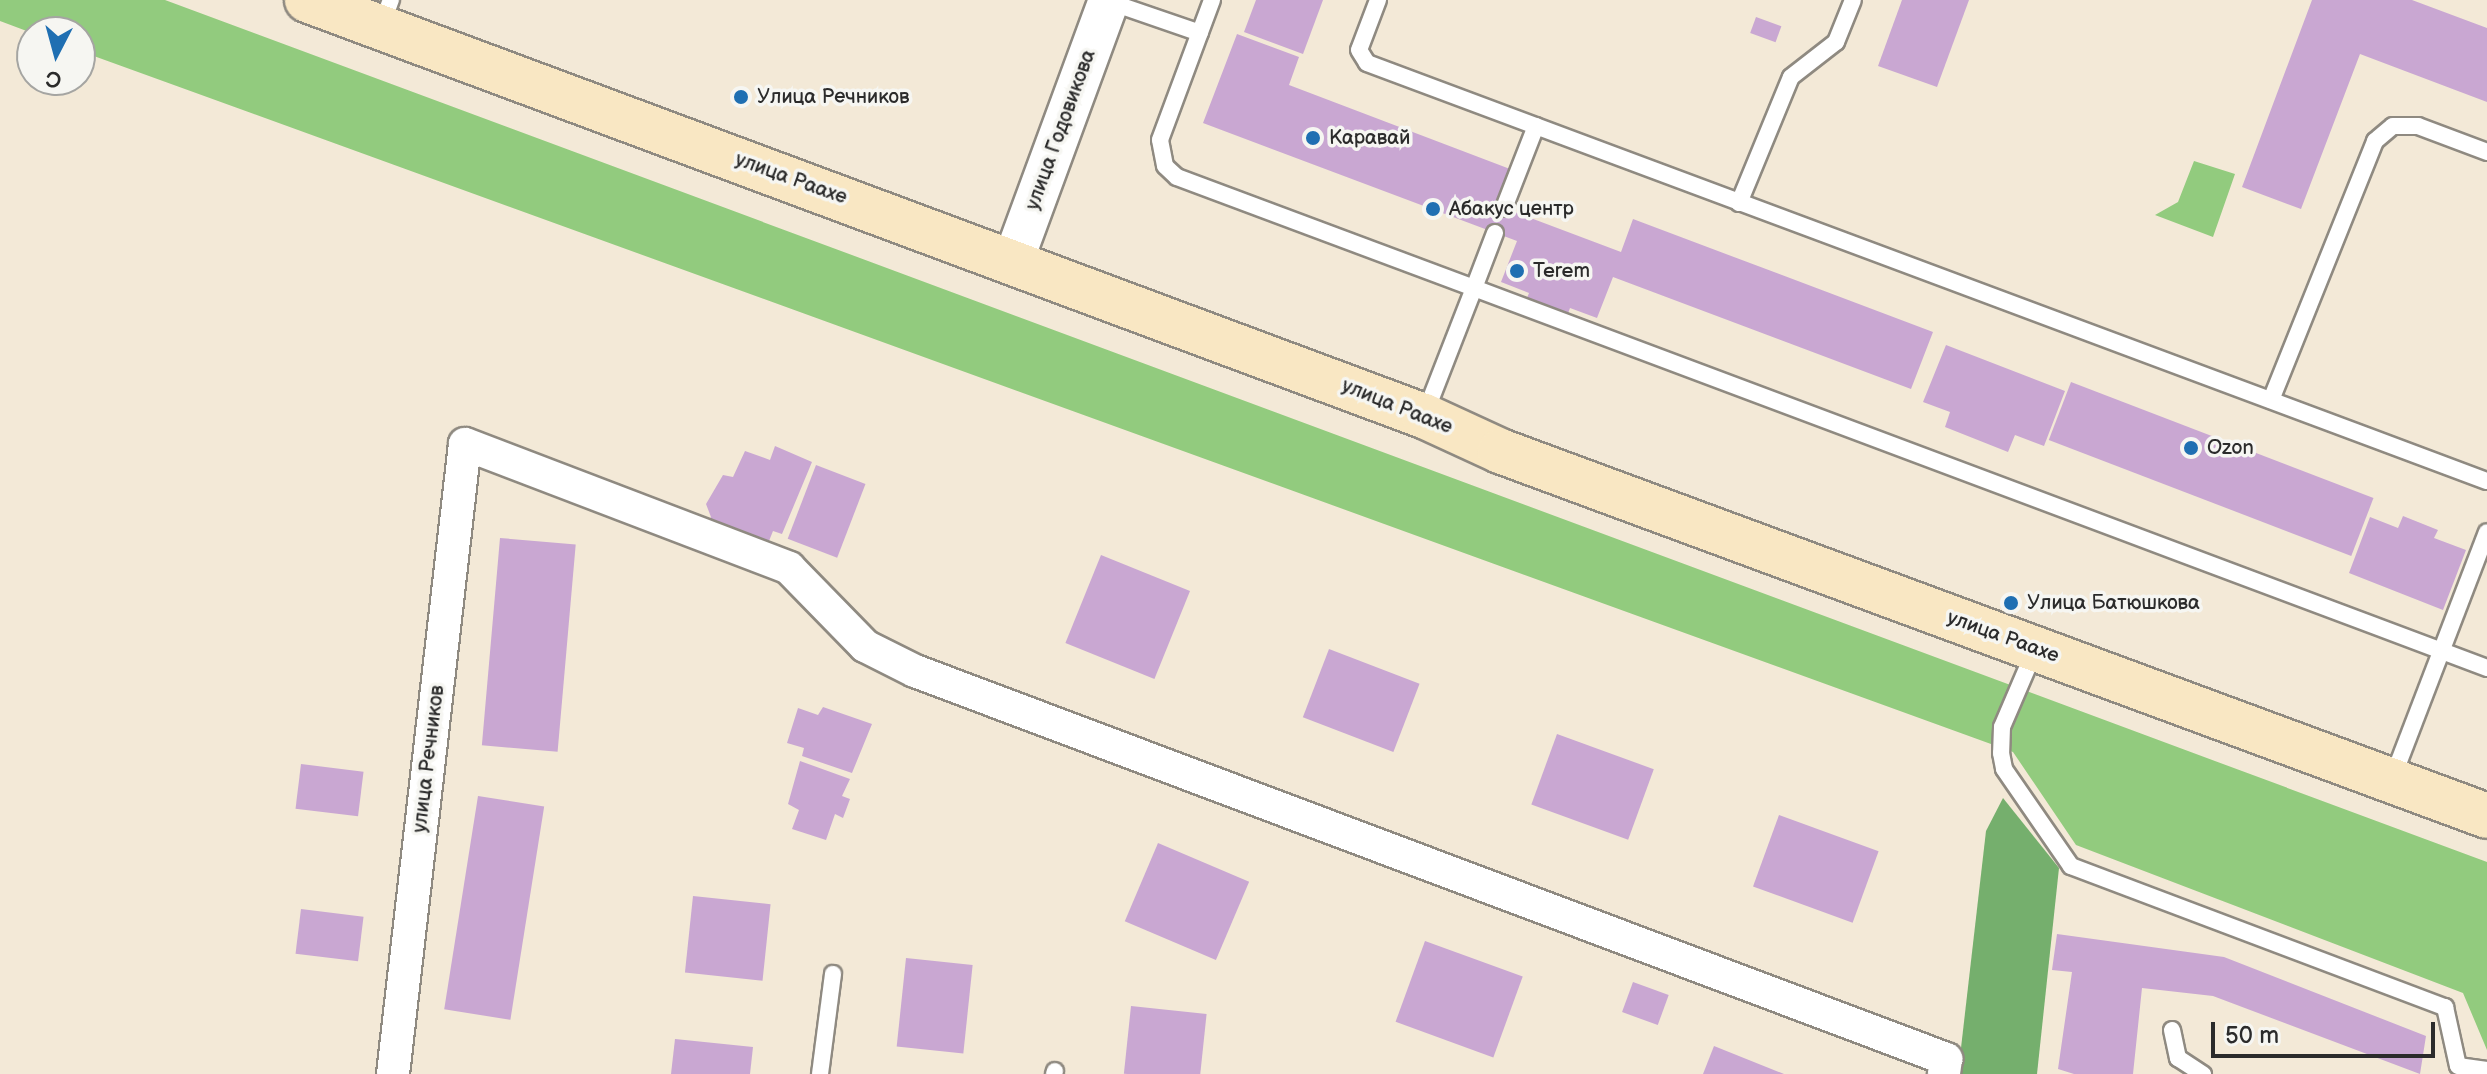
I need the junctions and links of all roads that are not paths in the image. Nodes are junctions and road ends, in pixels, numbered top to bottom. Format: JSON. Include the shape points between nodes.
{"nodes":[{"id":1,"x":307,"y":0,"type":"edge"},
{"id":2,"x":1212,"y":0,"type":"edge"},
{"id":3,"x":1378,"y":0,"type":"edge"},
{"id":4,"x":1853,"y":0,"type":"edge"},
{"id":5,"x":1108,"y":1,"type":"edge"},
{"id":6,"x":386,"y":14,"type":"edge"},
{"id":7,"x":1200,"y":33,"type":"junction"},
{"id":8,"x":1536,"y":126,"type":"junction"},
{"id":9,"x":2487,"y":152,"type":"edge"},
{"id":10,"x":1739,"y":203,"type":"junction"},
{"id":11,"x":1504,"y":208,"type":"dead end"},
{"id":12,"x":1495,"y":233,"type":"dead end"},
{"id":13,"x":1013,"y":261,"type":"junction"},
{"id":14,"x":1474,"y":288,"type":"junction"},
{"id":15,"x":2271,"y":400,"type":"junction"},
{"id":16,"x":1424,"y":416,"type":"junction"},
{"id":17,"x":2487,"y":481,"type":"edge"},
{"id":18,"x":2487,"y":532,"type":"edge"},
{"id":19,"x":2035,"y":648,"type":"junction"},
{"id":20,"x":2442,"y":651,"type":"junction"},
{"id":21,"x":2487,"y":668,"type":"edge"},
{"id":22,"x":2391,"y":781,"type":"junction"},
{"id":23,"x":2487,"y":816,"type":"edge"},
{"id":24,"x":833,"y":974,"type":"dead end"},
{"id":25,"x":2172,"y":1030,"type":"dead end"},
{"id":26,"x":2458,"y":1070,"type":"edge"},
{"id":27,"x":2487,"y":1070,"type":"edge"},
{"id":28,"x":393,"y":1074,"type":"edge"},
{"id":29,"x":820,"y":1074,"type":"edge"},
{"id":30,"x":1944,"y":1074,"type":"edge"},
{"id":31,"x":2203,"y":1074,"type":"edge"}],
"edges":[{"from":1,"to":6,"type":"main road","name":"улица Раахе"},
{"from":2,"to":7,"type":"lane"},
{"from":3,"to":8,"type":"lane","via":[[1359,50],[1367,63]]},
{"from":4,"to":10,"type":"lane","via":[[1836,42],[1791,77]]},
{"from":5,"to":7,"type":"lane"},
{"from":5,"to":13,"type":"street","name":"улица Годовикова"},
{"from":6,"to":13,"type":"main road","name":"улица Раахе"},
{"from":7,"to":14,"type":"lane","via":[[1160,140],[1165,166],[1177,177]]},
{"from":8,"to":10,"type":"lane"},
{"from":8,"to":11,"type":"lane"},
{"from":9,"to":15,"type":"lane","via":[[2418,126],[2393,126],[2375,141]]},
{"from":10,"to":15,"type":"lane"},
{"from":12,"to":14,"type":"lane"},
{"from":13,"to":16,"type":"main road","name":"улица Раахе"},
{"from":14,"to":16,"type":"lane"},
{"from":14,"to":20,"type":"lane"},
{"from":15,"to":17,"type":"lane"},
{"from":16,"to":19,"type":"main road","name":"улица Раахе","via":[[1500,451]]},
{"from":18,"to":20,"type":"lane"},
{"from":19,"to":22,"type":"main road","name":"улица Раахе"},
{"from":19,"to":26,"type":"lane","via":[[2002,727],[2001,753],[2004,769],[2071,866],[2445,1007]]},
{"from":20,"to":21,"type":"lane"},
{"from":20,"to":22,"type":"lane"},
{"from":22,"to":23,"type":"main road","name":"улица Раахе"},
{"from":24,"to":29,"type":"lane"},
{"from":25,"to":31,"type":"lane","via":[[2178,1058]]},
{"from":26,"to":27,"type":"lane"},
{"from":28,"to":30,"type":"street","name":"улица Речников","via":[[465,444],[789,568],[865,646],[915,671],[1946,1059]]}]}
